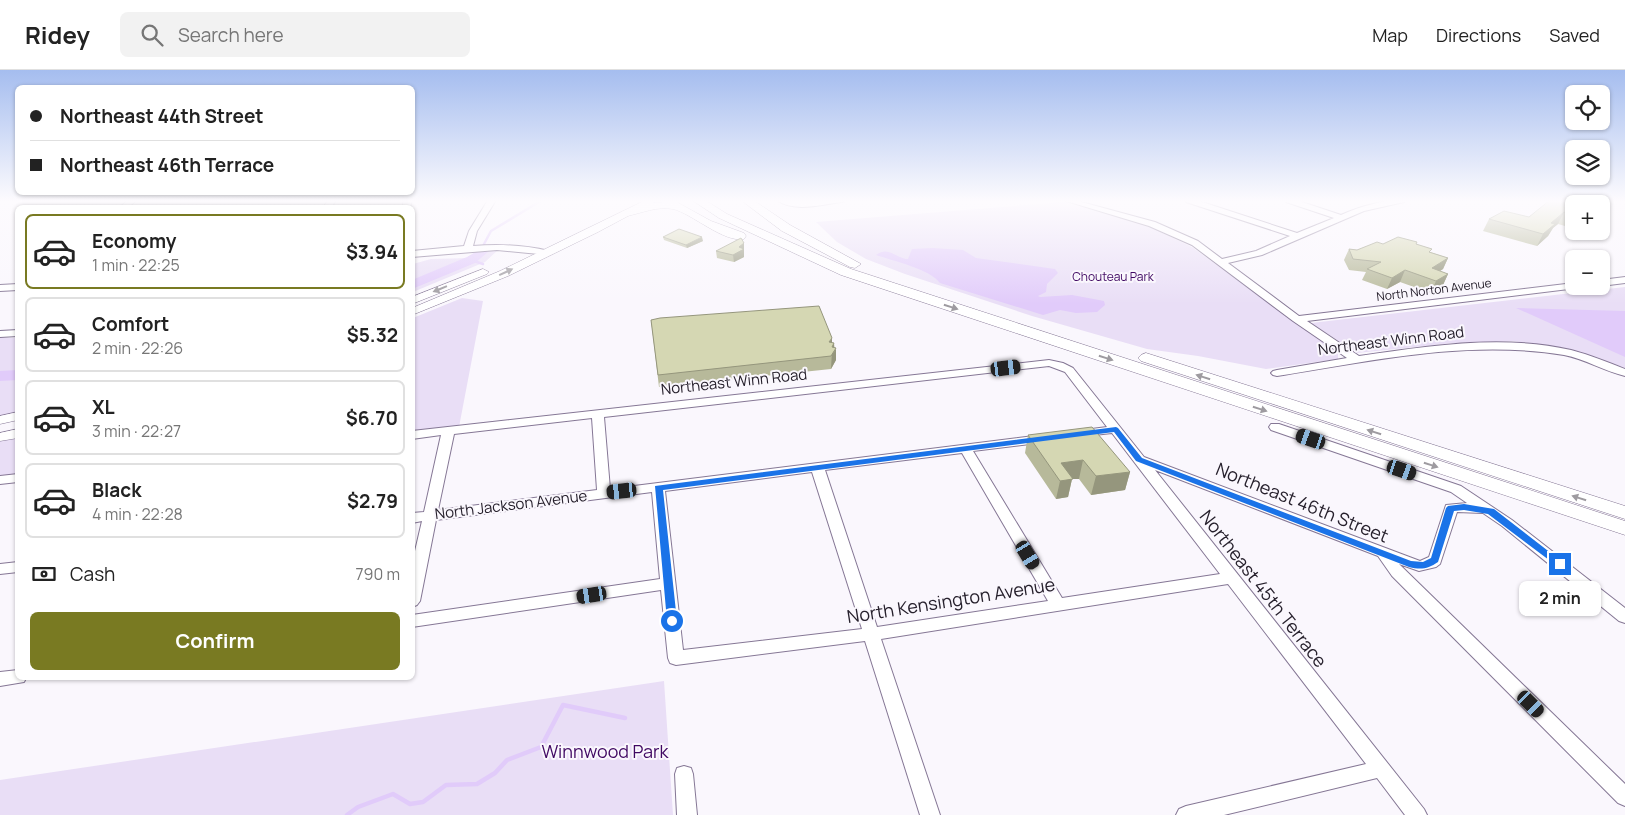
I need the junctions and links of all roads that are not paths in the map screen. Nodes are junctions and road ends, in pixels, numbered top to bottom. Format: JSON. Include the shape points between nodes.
{"nodes":[{"id":1,"x":472,"y":235,"type":"edge"},
{"id":2,"x":566,"y":235,"type":"edge"},
{"id":3,"x":583,"y":235,"type":"edge"},
{"id":4,"x":736,"y":235,"type":"edge"},
{"id":5,"x":769,"y":235,"type":"edge"},
{"id":6,"x":779,"y":235,"type":"edge"},
{"id":7,"x":797,"y":235,"type":"edge"},
{"id":8,"x":1176,"y":235,"type":"edge"},
{"id":9,"x":1294,"y":235,"type":"edge"},
{"id":10,"x":1298,"y":236,"type":"joint"},
{"id":11,"x":467,"y":250,"type":"junction"},
{"id":12,"x":533,"y":250,"type":"junction"},
{"id":13,"x":546,"y":253,"type":"junction"},
{"id":14,"x":415,"y":254,"type":"edge"},
{"id":15,"x":1222,"y":262,"type":"junction"},
{"id":16,"x":850,"y":268,"type":"junction"},
{"id":17,"x":475,"y":275,"type":"junction"},
{"id":18,"x":1625,"y":280,"type":"edge"},
{"id":19,"x":1610,"y":282,"type":"edge"},
{"id":20,"x":15,"y":287,"type":"edge"},
{"id":21,"x":1565,"y":287,"type":"edge"},
{"id":22,"x":0,"y":288,"type":"edge"},
{"id":23,"x":465,"y":291,"type":"junction"},
{"id":24,"x":415,"y":299,"type":"edge"},
{"id":25,"x":415,"y":311,"type":"edge"},
{"id":26,"x":1297,"y":319,"type":"junction"},
{"id":27,"x":0,"y":334,"type":"edge"},
{"id":28,"x":15,"y":334,"type":"edge"},
{"id":29,"x":1357,"y":360,"type":"junction"},
{"id":30,"x":1059,"y":365,"type":"joint"},
{"id":31,"x":1277,"y":373,"type":"dead end"},
{"id":32,"x":1625,"y":373,"type":"edge"},
{"id":33,"x":598,"y":414,"type":"junction"},
{"id":34,"x":15,"y":417,"type":"edge"},
{"id":35,"x":0,"y":420,"type":"edge"},
{"id":36,"x":1275,"y":427,"type":"dead end"},
{"id":37,"x":1116,"y":429,"type":"junction"},
{"id":38,"x":448,"y":431,"type":"junction"},
{"id":39,"x":15,"y":434,"type":"edge"},
{"id":40,"x":415,"y":435,"type":"edge"},
{"id":41,"x":0,"y":437,"type":"edge"},
{"id":42,"x":965,"y":448,"type":"junction"},
{"id":43,"x":1139,"y":460,"type":"junction"},
{"id":44,"x":817,"y":467,"type":"junction"},
{"id":45,"x":15,"y":478,"type":"edge"},
{"id":46,"x":0,"y":480,"type":"edge"},
{"id":47,"x":658,"y":488,"type":"junction"},
{"id":48,"x":604,"y":493,"type":"junction"},
{"id":49,"x":1486,"y":509,"type":"junction"},
{"id":50,"x":1625,"y":513,"type":"edge"},
{"id":51,"x":431,"y":516,"type":"junction"},
{"id":52,"x":415,"y":518,"type":"edge"},
{"id":53,"x":1625,"y":528,"type":"edge"},
{"id":54,"x":1385,"y":555,"type":"junction"},
{"id":55,"x":15,"y":567,"type":"edge"},
{"id":56,"x":0,"y":569,"type":"edge"},
{"id":57,"x":1230,"y":578,"type":"junction"},
{"id":58,"x":668,"y":583,"type":"junction"},
{"id":59,"x":415,"y":588,"type":"edge"},
{"id":60,"x":1058,"y":605,"type":"junction"},
{"id":61,"x":1625,"y":617,"type":"edge"},
{"id":62,"x":415,"y":621,"type":"edge"},
{"id":63,"x":870,"y":634,"type":"junction"},
{"id":64,"x":15,"y":676,"type":"edge"},
{"id":65,"x":0,"y":679,"type":"edge"},
{"id":66,"x":1381,"y":769,"type":"junction"},
{"id":67,"x":684,"y":774,"type":"dead end"},
{"id":68,"x":1625,"y":797,"type":"edge"},
{"id":69,"x":688,"y":815,"type":"edge"},
{"id":70,"x":930,"y":815,"type":"edge"},
{"id":71,"x":1186,"y":815,"type":"edge"},
{"id":72,"x":1417,"y":815,"type":"edge"}],
"edges":[{"from":1,"to":11,"type":"street"},
{"from":2,"to":12,"type":"main road"},
{"from":3,"to":13,"type":"main road"},
{"from":4,"to":16,"type":"highway","via":[[797,258]]},
{"from":5,"to":16,"type":"highway"},
{"from":6,"to":16,"type":"highway"},
{"from":7,"to":16,"type":"highway"},
{"from":8,"to":15,"type":"street"},
{"from":9,"to":10,"type":"street"},
{"from":10,"to":15,"type":"street","via":[[1259,253]]},
{"from":11,"to":12,"type":"street","via":[[504,247]]},
{"from":11,"to":14,"type":"street"},
{"from":12,"to":13,"type":"street"},
{"from":12,"to":17,"type":"main road"},
{"from":23,"to":13,"type":"main road","one_way":true},
{"from":15,"to":26,"type":"street"},
{"from":50,"to":16,"type":"highway","one_way":true},
{"from":16,"to":53,"type":"highway","one_way":true},
{"from":17,"to":23,"type":"main road"},
{"from":17,"to":24,"type":"main road","one_way":true},
{"from":18,"to":19,"type":"street"},
{"from":20,"to":22,"type":"street"},
{"from":21,"to":26,"type":"street","name":"North Norton Avenue"},
{"from":23,"to":25,"type":"main road"},
{"from":26,"to":29,"type":"street"},
{"from":27,"to":28,"type":"street"},
{"from":29,"to":31,"type":"street","name":"Northeast Winn Road"},
{"from":29,"to":32,"type":"street","name":"Northeast Winn Road","via":[[1457,347],[1522,347],[1565,352]]},
{"from":30,"to":33,"type":"street","name":"Northeast Winn Road","via":[[1049,363]]},
{"from":30,"to":37,"type":"street","name":"Northeast 45th Terrace","via":[[1069,370]]},
{"from":33,"to":38,"type":"street","name":"Northeast Winn Road"},
{"from":33,"to":48,"type":"street"},
{"from":34,"to":35,"type":"main road"},
{"from":36,"to":49,"type":"street","via":[[1456,489]]},
{"from":37,"to":42,"type":"street","name":"North Jackson Avenue"},
{"from":37,"to":43,"type":"street","name":"Northeast 45th Terrace"},
{"from":38,"to":40,"type":"street","name":"Northeast Winn Road"},
{"from":38,"to":51,"type":"street"},
{"from":39,"to":41,"type":"main road"},
{"from":42,"to":44,"type":"street","name":"North Jackson Avenue"},
{"from":42,"to":60,"type":"street"},
{"from":43,"to":54,"type":"street","name":"Northeast 46th Street"},
{"from":43,"to":57,"type":"street","name":"Northeast 45th Terrace"},
{"from":44,"to":47,"type":"street","name":"North Jackson Avenue"},
{"from":44,"to":63,"type":"street"},
{"from":45,"to":46,"type":"street"},
{"from":47,"to":48,"type":"street","name":"North Jackson Avenue"},
{"from":47,"to":58,"type":"street"},
{"from":48,"to":51,"type":"street","name":"North Jackson Avenue"},
{"from":49,"to":54,"type":"street","via":[[1451,508],[1435,560],[1431,563],[1419,566]]},
{"from":49,"to":61,"type":"street","via":[[1507,522]]},
{"from":51,"to":52,"type":"street","name":"North Jackson Avenue"},
{"from":51,"to":59,"type":"street"},
{"from":54,"to":68,"type":"street","name":"Northeast 46th Street","via":[[1397,572]]},
{"from":55,"to":56,"type":"street"},
{"from":57,"to":60,"type":"street","name":"North Kensington Avenue"},
{"from":57,"to":66,"type":"street","name":"Northeast 45th Terrace"},
{"from":58,"to":62,"type":"street"},
{"from":58,"to":63,"type":"street","name":"North Kensington Avenue","via":[[676,658]]},
{"from":60,"to":63,"type":"street","name":"North Kensington Avenue"},
{"from":63,"to":70,"type":"street"},
{"from":64,"to":65,"type":"street"},
{"from":66,"to":71,"type":"street"},
{"from":66,"to":72,"type":"street","name":"Northeast 45th Terrace"},
{"from":67,"to":69,"type":"street"}]}
